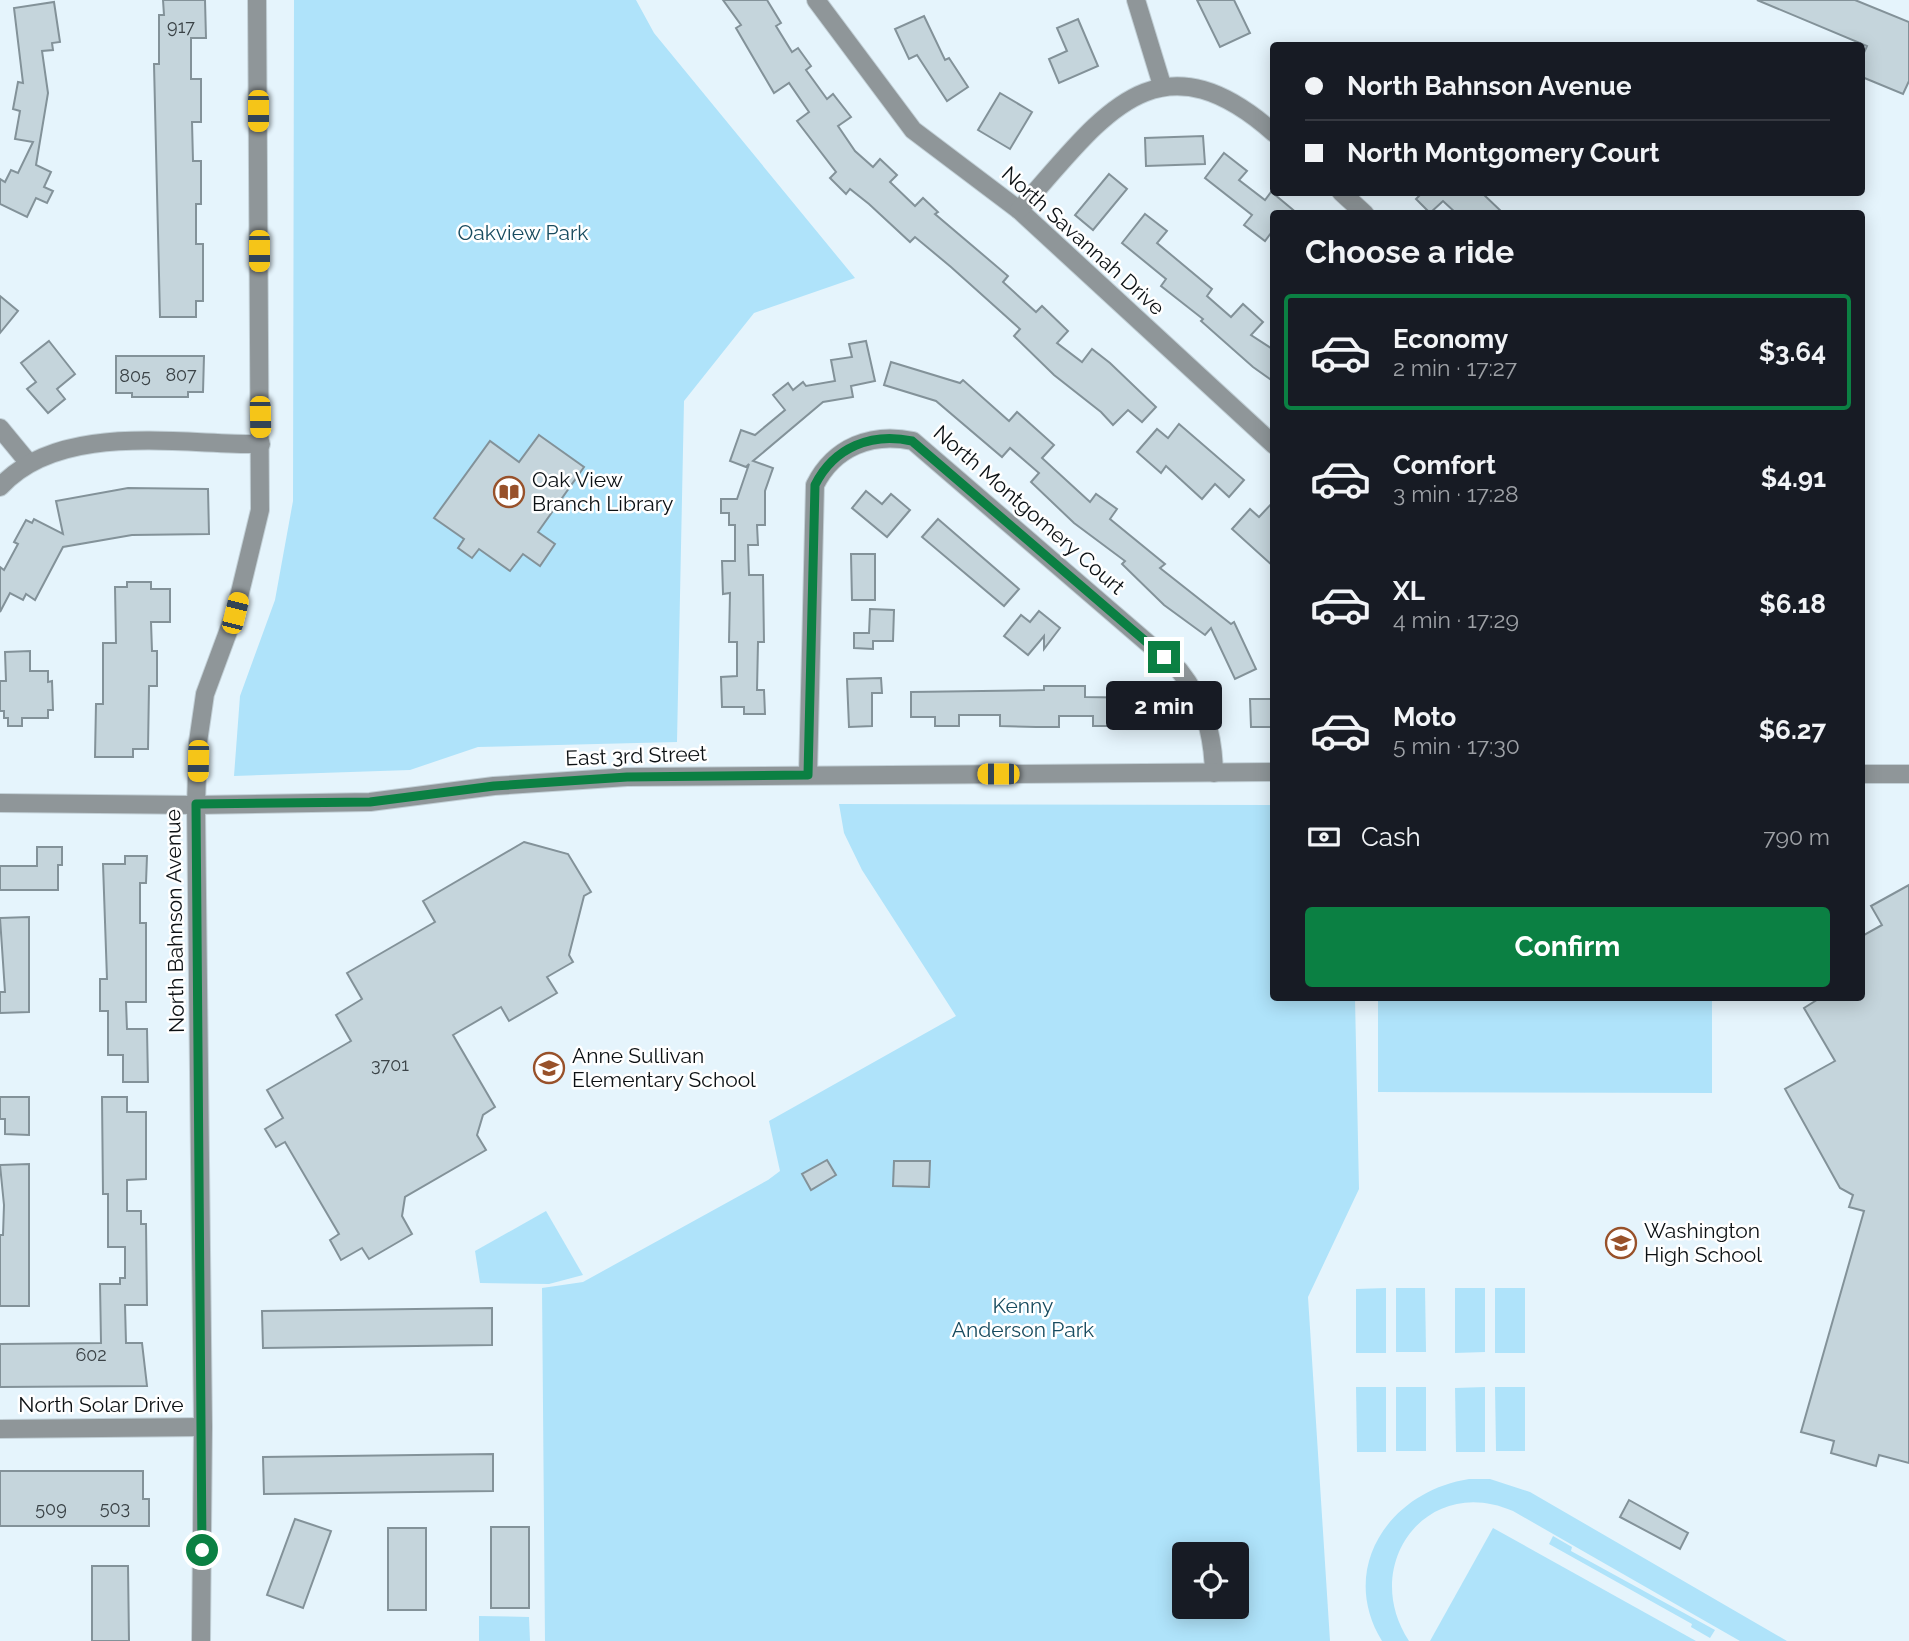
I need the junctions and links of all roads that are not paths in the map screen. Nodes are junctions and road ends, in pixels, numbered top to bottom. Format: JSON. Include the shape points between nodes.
{"nodes":[{"id":1,"x":257,"y":0,"type":"edge"},
{"id":2,"x":816,"y":0,"type":"edge"},
{"id":3,"x":1136,"y":0,"type":"edge"},
{"id":4,"x":1161,"y":85,"type":"junction"},
{"id":5,"x":1270,"y":130,"type":"edge"},
{"id":6,"x":1345,"y":196,"type":"edge"},
{"id":7,"x":1019,"y":210,"type":"junction"},
{"id":8,"x":1361,"y":210,"type":"edge"},
{"id":9,"x":0,"y":428,"type":"edge"},
{"id":10,"x":1270,"y":441,"type":"edge"},
{"id":11,"x":261,"y":444,"type":"junction"},
{"id":12,"x":28,"y":462,"type":"junction"},
{"id":13,"x":0,"y":487,"type":"edge"},
{"id":14,"x":1270,"y":772,"type":"edge"},
{"id":15,"x":1214,"y":773,"type":"junction"},
{"id":16,"x":1865,"y":774,"type":"edge"},
{"id":17,"x":1909,"y":774,"type":"edge"},
{"id":18,"x":808,"y":775,"type":"junction"},
{"id":19,"x":0,"y":803,"type":"edge"},
{"id":20,"x":196,"y":804,"type":"junction"},
{"id":21,"x":203,"y":1427,"type":"junction"},
{"id":22,"x":0,"y":1429,"type":"edge"},
{"id":23,"x":201,"y":1641,"type":"edge"}],
"edges":[{"from":1,"to":11,"type":"street","name":"North Bahnson Avenue"},
{"from":2,"to":7,"type":"street","name":"North Savannah Drive","via":[[913,130]]},
{"from":3,"to":4,"type":"street"},
{"from":4,"to":5,"type":"street","via":[[1202,89],[1250,112]]},
{"from":4,"to":7,"type":"street","via":[[1123,101]]},
{"from":6,"to":8,"type":"street"},
{"from":7,"to":10,"type":"street","name":"North Savannah Drive"},
{"from":9,"to":12,"type":"street"},
{"from":11,"to":12,"type":"street","via":[[78,444]]},
{"from":11,"to":20,"type":"street","name":"North Bahnson Avenue","via":[[260,510],[235,613],[205,694]]},
{"from":12,"to":13,"type":"street"},
{"from":14,"to":15,"type":"street","name":"East 3rd Street"},
{"from":15,"to":18,"type":"street","name":"East 3rd Street"},
{"from":15,"to":18,"type":"street","name":"North Montgomery Court","via":[[1210,726],[1197,693],[1179,670],[912,441],[879,438],[848,448],[822,471],[815,485]]},
{"from":16,"to":17,"type":"street"},
{"from":18,"to":20,"type":"street","name":"East 3rd Street","via":[[627,777],[494,786],[370,802]]},
{"from":19,"to":20,"type":"street","name":"East 3rd Street"},
{"from":20,"to":21,"type":"street","name":"North Bahnson Avenue"},
{"from":21,"to":22,"type":"street","name":"North Solar Drive"},
{"from":21,"to":23,"type":"street","name":"North Bahnson Avenue"}]}
